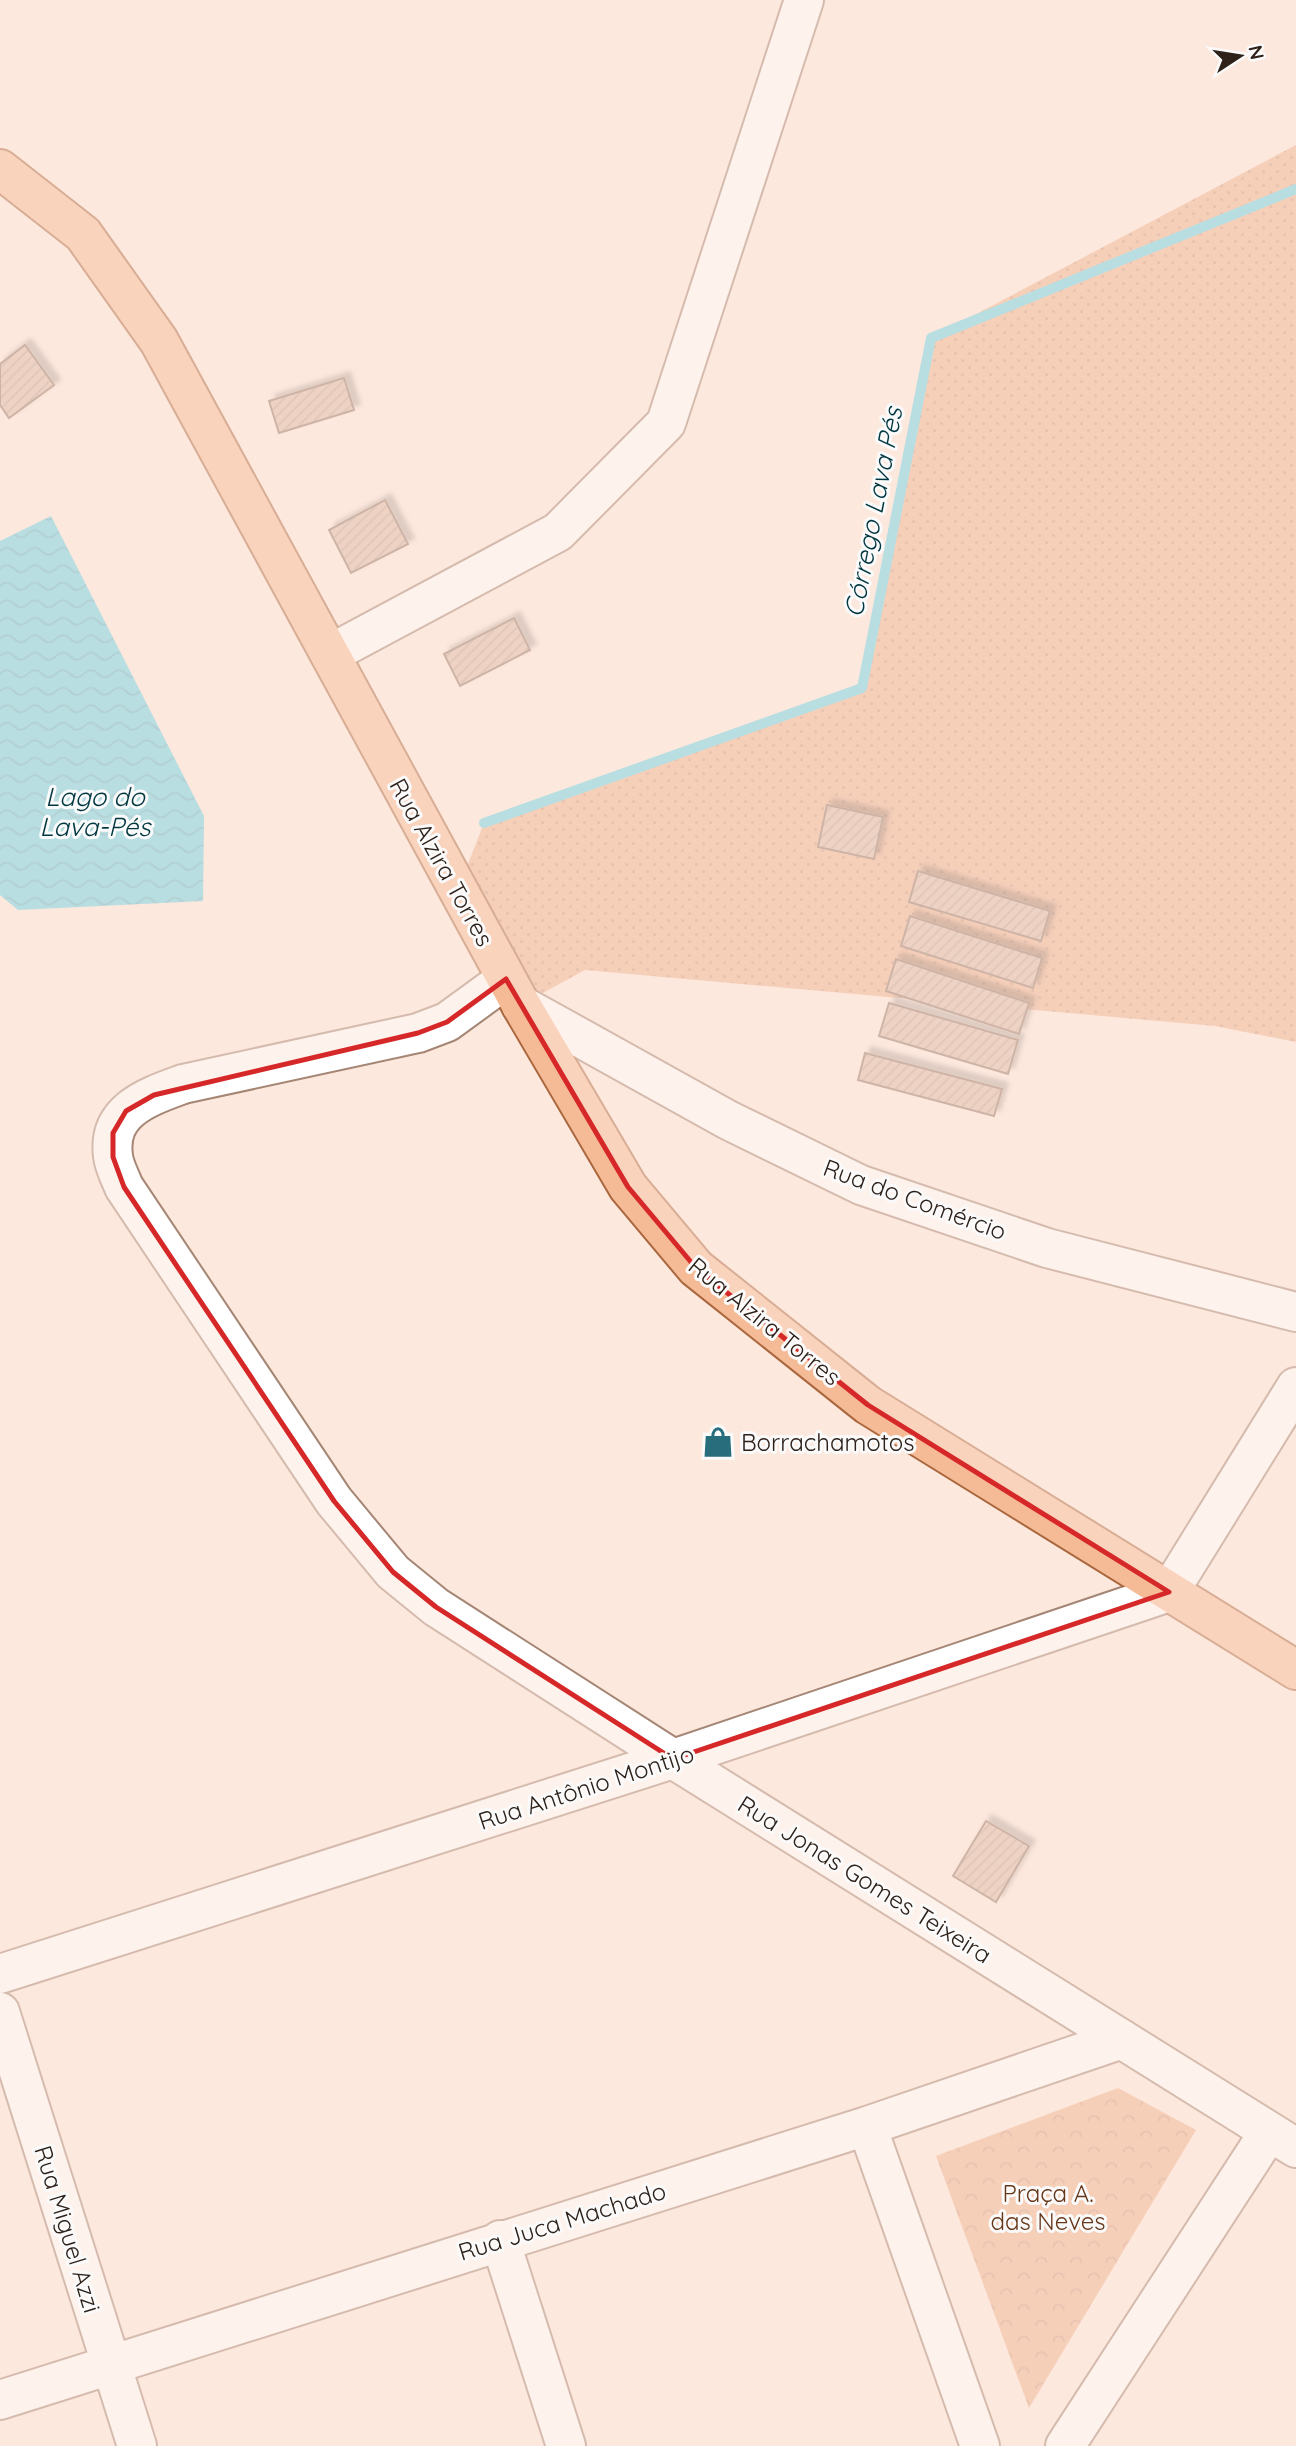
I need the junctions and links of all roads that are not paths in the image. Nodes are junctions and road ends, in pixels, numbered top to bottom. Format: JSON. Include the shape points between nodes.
{"nodes":[{"id":1,"x":804,"y":0,"type":"edge"},
{"id":2,"x":0,"y":170,"type":"edge"},
{"id":3,"x":330,"y":654,"type":"junction"},
{"id":4,"x":514,"y":992,"type":"junction"},
{"id":5,"x":1296,"y":1312,"type":"edge"},
{"id":6,"x":1296,"y":1387,"type":"edge"},
{"id":7,"x":1169,"y":1592,"type":"junction"},
{"id":8,"x":1296,"y":1670,"type":"edge"},
{"id":9,"x":673,"y":1759,"type":"junction"},
{"id":10,"x":0,"y":1974,"type":"edge"},
{"id":11,"x":0,"y":2012,"type":"edge"},
{"id":12,"x":1122,"y":2039,"type":"junction"},
{"id":13,"x":867,"y":2126,"type":"junction"},
{"id":14,"x":1283,"y":2140,"type":"edge"},
{"id":15,"x":500,"y":2240,"type":"junction"},
{"id":16,"x":110,"y":2364,"type":"junction"},
{"id":17,"x":0,"y":2400,"type":"edge"},
{"id":18,"x":137,"y":2446,"type":"edge"},
{"id":19,"x":566,"y":2446,"type":"edge"},
{"id":20,"x":980,"y":2446,"type":"edge"},
{"id":21,"x":1065,"y":2446,"type":"edge"}],
"edges":[{"from":1,"to":3,"type":"street","via":[[666,422],[558,532]]},
{"from":2,"to":3,"type":"main road","name":"Rua Alzira Torres","via":[[83,234],[159,341]]},
{"from":3,"to":4,"type":"main road","name":"Rua Alzira Torres"},
{"from":4,"to":5,"type":"street","name":"Rua do Comércio","via":[[728,1120],[861,1185],[1047,1248]]},
{"from":4,"to":7,"type":"main road","name":"Rua Alzira Torres","via":[[628,1187],[695,1268],[868,1405]]},
{"from":4,"to":9,"type":"street","name":"Rua Jonas Gomes Teixeira","via":[[418,1033],[183,1083],[126,1111],[113,1133],[113,1157],[124,1187],[334,1500],[393,1572],[436,1607]]},
{"from":6,"to":7,"type":"street"},
{"from":7,"to":8,"type":"main road","name":"Rua Alzira Torres"},
{"from":7,"to":9,"type":"street","name":"Rua Antônio Montijo"},
{"from":9,"to":10,"type":"street","name":"Rua Antônio Montijo"},
{"from":9,"to":12,"type":"street","name":"Rua Jonas Gomes Teixeira"},
{"from":11,"to":16,"type":"street","name":"Rua Miguel Azzi"},
{"from":12,"to":13,"type":"street","name":"Rua Juca Machado"},
{"from":12,"to":14,"type":"street","name":"Rua Jonas Gomes Teixeira"},
{"from":13,"to":15,"type":"street","name":"Rua Juca Machado"},
{"from":13,"to":20,"type":"street"},
{"from":14,"to":21,"type":"street"},
{"from":15,"to":16,"type":"street","name":"Rua Juca Machado"},
{"from":15,"to":19,"type":"street"},
{"from":16,"to":17,"type":"street","name":"Rua Juca Machado"},
{"from":16,"to":18,"type":"street","name":"Rua Miguel Azzi"}]}
